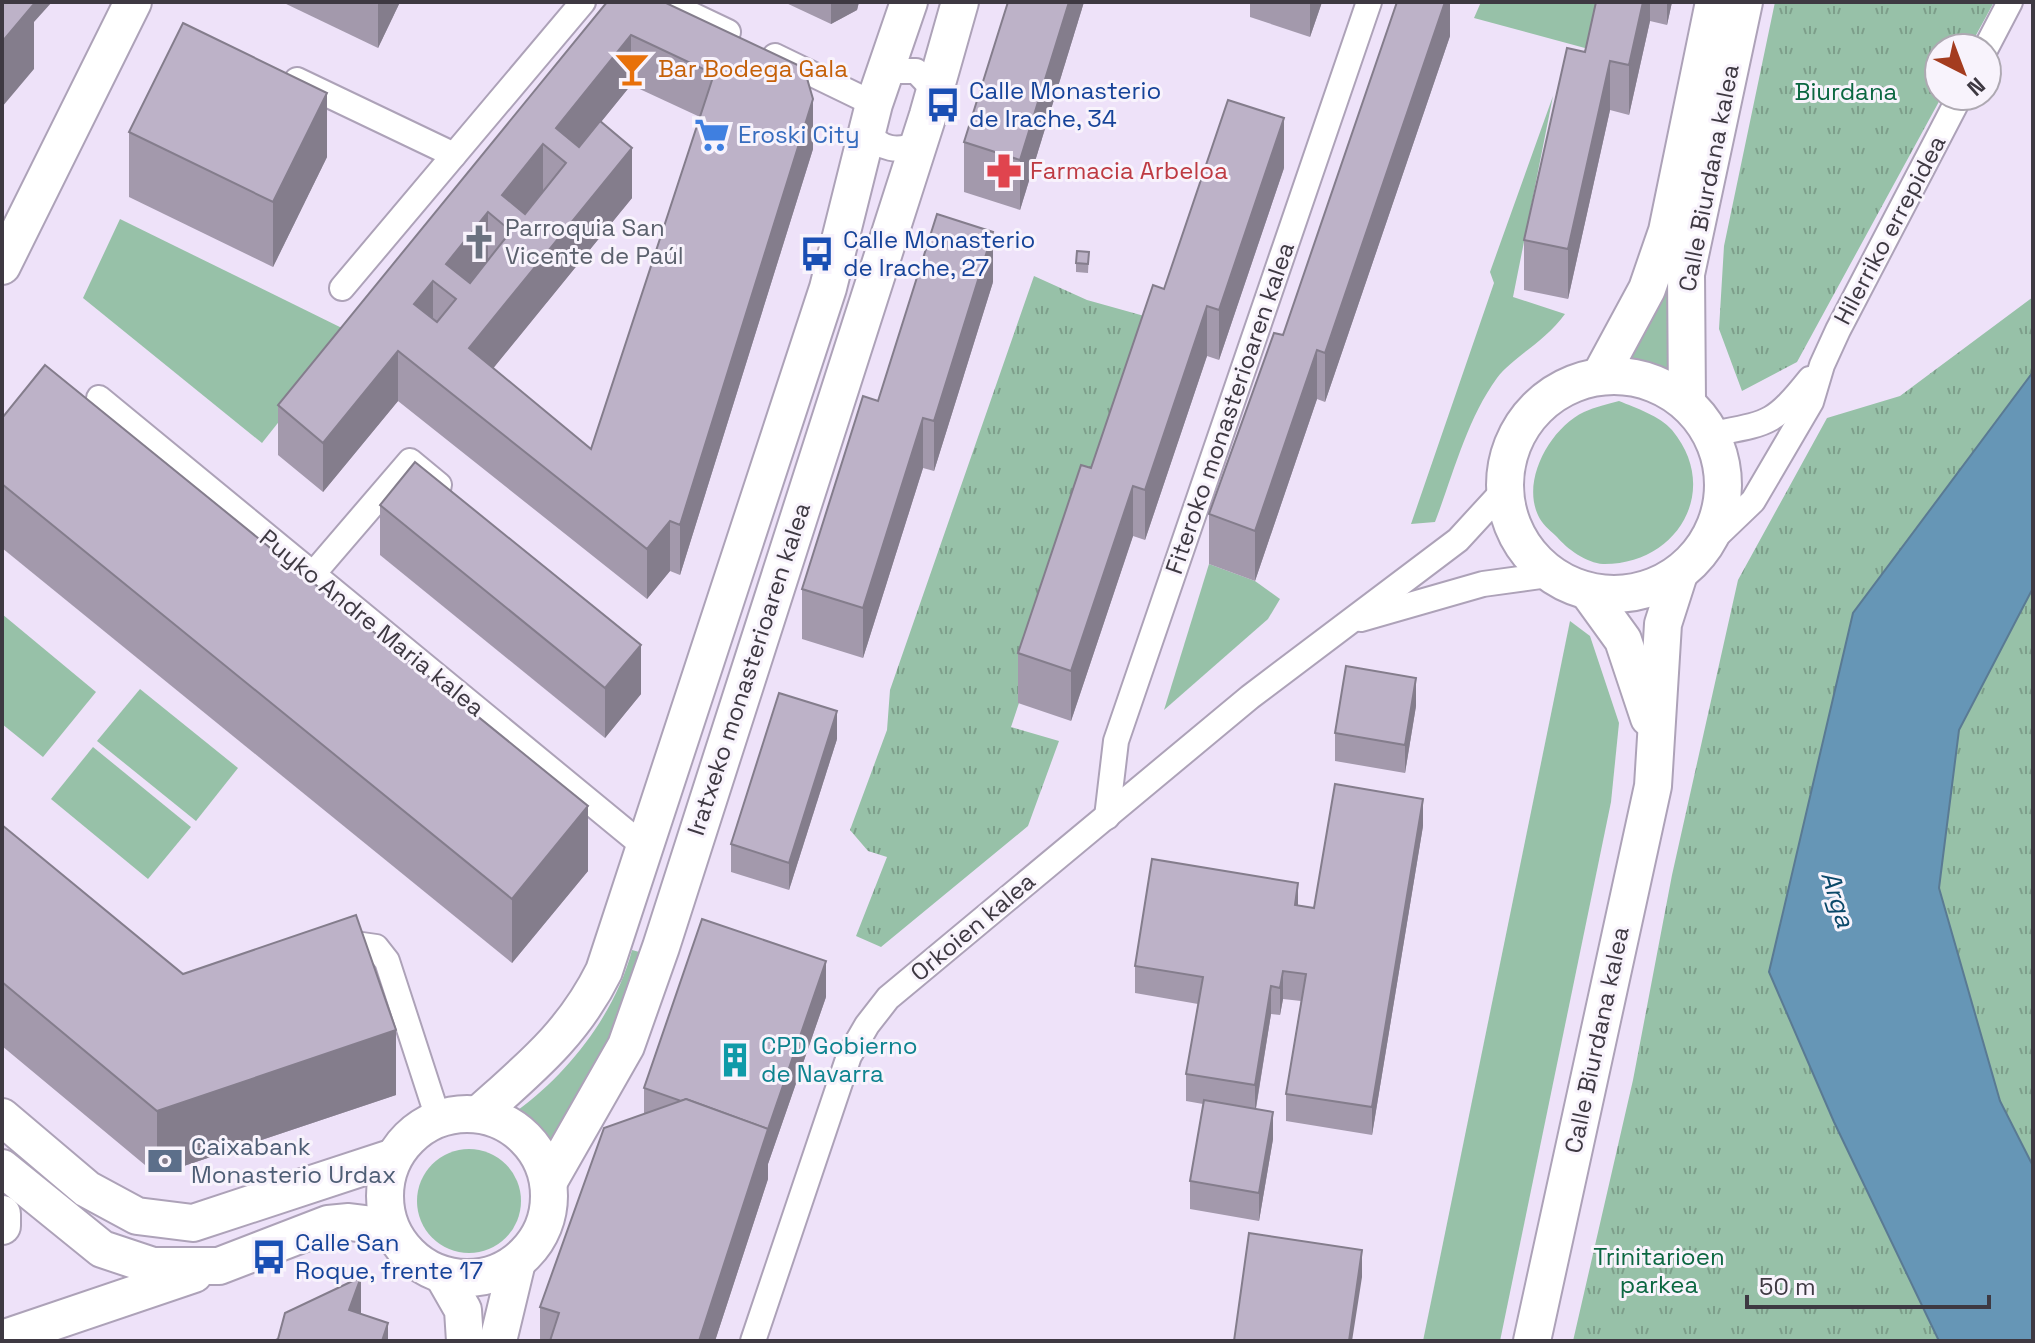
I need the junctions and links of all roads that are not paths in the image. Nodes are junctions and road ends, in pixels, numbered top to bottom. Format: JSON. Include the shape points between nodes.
{"nodes":[{"id":1,"x":133,"y":2,"type":"edge"},
{"id":2,"x":583,"y":2,"type":"edge"},
{"id":3,"x":665,"y":2,"type":"edge"},
{"id":4,"x":909,"y":2,"type":"edge"},
{"id":5,"x":960,"y":2,"type":"edge"},
{"id":6,"x":1369,"y":2,"type":"edge"},
{"id":7,"x":1714,"y":2,"type":"edge"},
{"id":8,"x":1744,"y":2,"type":"edge"},
{"id":9,"x":2010,"y":2,"type":"edge"},
{"id":10,"x":1994,"y":32,"type":"edge"},
{"id":11,"x":277,"y":71,"type":"edge"},
{"id":12,"x":935,"y":91,"type":"junction"},
{"id":13,"x":875,"y":103,"type":"junction"},
{"id":14,"x":1952,"y":112,"type":"edge"},
{"id":15,"x":918,"y":144,"type":"junction"},
{"id":16,"x":454,"y":155,"type":"junction"},
{"id":17,"x":2,"y":266,"type":"edge"},
{"id":18,"x":342,"y":288,"type":"dead end"},
{"id":19,"x":1822,"y":365,"type":"junction"},
{"id":20,"x":1600,"y":376,"type":"junction"},
{"id":21,"x":99,"y":398,"type":"dead end"},
{"id":22,"x":1687,"y":402,"type":"junction"},
{"id":23,"x":1712,"y":434,"type":"junction"},
{"id":24,"x":1503,"y":491,"type":"junction"},
{"id":25,"x":458,"y":501,"type":"edge"},
{"id":26,"x":1705,"y":547,"type":"junction"},
{"id":27,"x":313,"y":574,"type":"junction"},
{"id":28,"x":1679,"y":574,"type":"junction"},
{"id":29,"x":1548,"y":575,"type":"junction"},
{"id":30,"x":1589,"y":593,"type":"junction"},
{"id":31,"x":1347,"y":623,"type":"junction"},
{"id":32,"x":1656,"y":739,"type":"junction"},
{"id":33,"x":1107,"y":817,"type":"junction"},
{"id":34,"x":646,"y":848,"type":"junction"},
{"id":35,"x":317,"y":960,"type":"edge"},
{"id":36,"x":479,"y":1114,"type":"junction"},
{"id":37,"x":2,"y":1117,"type":"edge"},
{"id":38,"x":438,"y":1118,"type":"junction"},
{"id":39,"x":394,"y":1157,"type":"junction"},
{"id":40,"x":2,"y":1168,"type":"edge"},
{"id":41,"x":549,"y":1181,"type":"junction"},
{"id":42,"x":2,"y":1214,"type":"edge"},
{"id":43,"x":2,"y":1226,"type":"edge"},
{"id":44,"x":390,"y":1227,"type":"junction"},
{"id":45,"x":517,"y":1262,"type":"junction"},
{"id":46,"x":219,"y":1266,"type":"junction"},
{"id":47,"x":443,"y":1275,"type":"junction"},
{"id":48,"x":2,"y":1339,"type":"edge"},
{"id":49,"x":465,"y":1341,"type":"edge"},
{"id":50,"x":498,"y":1341,"type":"edge"},
{"id":51,"x":753,"y":1341,"type":"edge"},
{"id":52,"x":1532,"y":1341,"type":"edge"}],
"edges":[{"from":1,"to":17,"type":"street"},
{"from":2,"to":16,"type":"street"},
{"from":3,"to":13,"type":"street"},
{"from":4,"to":13,"type":"street","name":"Iratxeko monasterioaren kalea"},
{"from":5,"to":12,"type":"street","name":"Iratxeko monasterioaren kalea"},
{"from":6,"to":33,"type":"street","name":"Fiteroko monasterioaren kalea","via":[[1116,741]]},
{"from":7,"to":20,"type":"street","name":"Calle Biurdana kalea","via":[[1667,231],[1647,289]]},
{"from":8,"to":22,"type":"street","name":"Calle Biurdana kalea","via":[[1686,274]]},
{"from":9,"to":10,"type":"street"},
{"from":11,"to":16,"type":"street"},
{"from":12,"to":13,"type":"street","via":[[916,71]]},
{"from":12,"to":15,"type":"street","name":"Iratxeko monasterioaren kalea"},
{"from":13,"to":15,"type":"street","via":[[877,144],[904,149]]},
{"from":13,"to":34,"type":"street","name":"Iratxeko monasterioaren kalea","via":[[828,288]]},
{"from":14,"to":19,"type":"street","name":"Hilerriko errepidea"},
{"from":15,"to":41,"type":"street","name":"Iratxeko monasterioaren kalea","via":[[626,1046]]},
{"from":16,"to":18,"type":"street"},
{"from":19,"to":23,"type":"street","name":"Hilerriko errepidea","via":[[1782,414],[1759,425]]},
{"from":19,"to":26,"type":"street","name":"Hilerriko errepidea","via":[[1811,402],[1753,501]]},
{"from":20,"to":22,"type":"street","via":[[1643,378]]},
{"from":20,"to":24,"type":"street","via":[[1547,398],[1531,416],[1515,435]]},
{"from":21,"to":27,"type":"street","name":"Puyko Andre Maria kalea"},
{"from":22,"to":23,"type":"street"},
{"from":23,"to":26,"type":"street","via":[[1724,474],[1723,504]]},
{"from":24,"to":29,"type":"street","via":[[1515,535]]},
{"from":24,"to":31,"type":"street","name":"Orkoien kalea","via":[[1458,540]]},
{"from":25,"to":27,"type":"street","via":[[410,461]]},
{"from":26,"to":28,"type":"street"},
{"from":27,"to":34,"type":"street","name":"Puyko Andre Maria kalea"},
{"from":28,"to":30,"type":"street","via":[[1627,595]]},
{"from":28,"to":32,"type":"street","name":"Calle Biurdana kalea","via":[[1663,624]]},
{"from":29,"to":30,"type":"street"},
{"from":29,"to":31,"type":"street","name":"Orkoien kalea","via":[[1483,584]]},
{"from":30,"to":32,"type":"street","name":"Calle Biurdana kalea","via":[[1623,640]]},
{"from":31,"to":33,"type":"street","name":"Orkoien kalea"},
{"from":32,"to":52,"type":"street","name":"Calle Biurdana kalea","via":[[1653,786]]},
{"from":33,"to":51,"type":"street","name":"Orkoien kalea","via":[[888,998],[867,1025],[849,1056]]},
{"from":34,"to":36,"type":"street","name":"Iratxeko monasterioaren kalea","via":[[586,1008],[555,1046]]},
{"from":35,"to":38,"type":"street","via":[[362,945],[376,947],[387,961]]},
{"from":36,"to":38,"type":"street"},
{"from":36,"to":41,"type":"street","via":[[504,1121],[525,1136]]},
{"from":37,"to":39,"type":"street","via":[[87,1189],[137,1216],[193,1223]]},
{"from":38,"to":39,"type":"street","via":[[407,1138]]},
{"from":39,"to":44,"type":"street","via":[[384,1203]]},
{"from":40,"to":46,"type":"street","via":[[102,1249],[153,1266]]},
{"from":41,"to":45,"type":"street","via":[[544,1225]]},
{"from":42,"to":43,"type":"street"},
{"from":44,"to":46,"type":"street","via":[[328,1224]]},
{"from":44,"to":47,"type":"street","via":[[421,1265]]},
{"from":45,"to":47,"type":"street","via":[[469,1279]]},
{"from":45,"to":50,"type":"street"},
{"from":46,"to":48,"type":"street"},
{"from":47,"to":49,"type":"street","via":[[463,1310]]}]}
